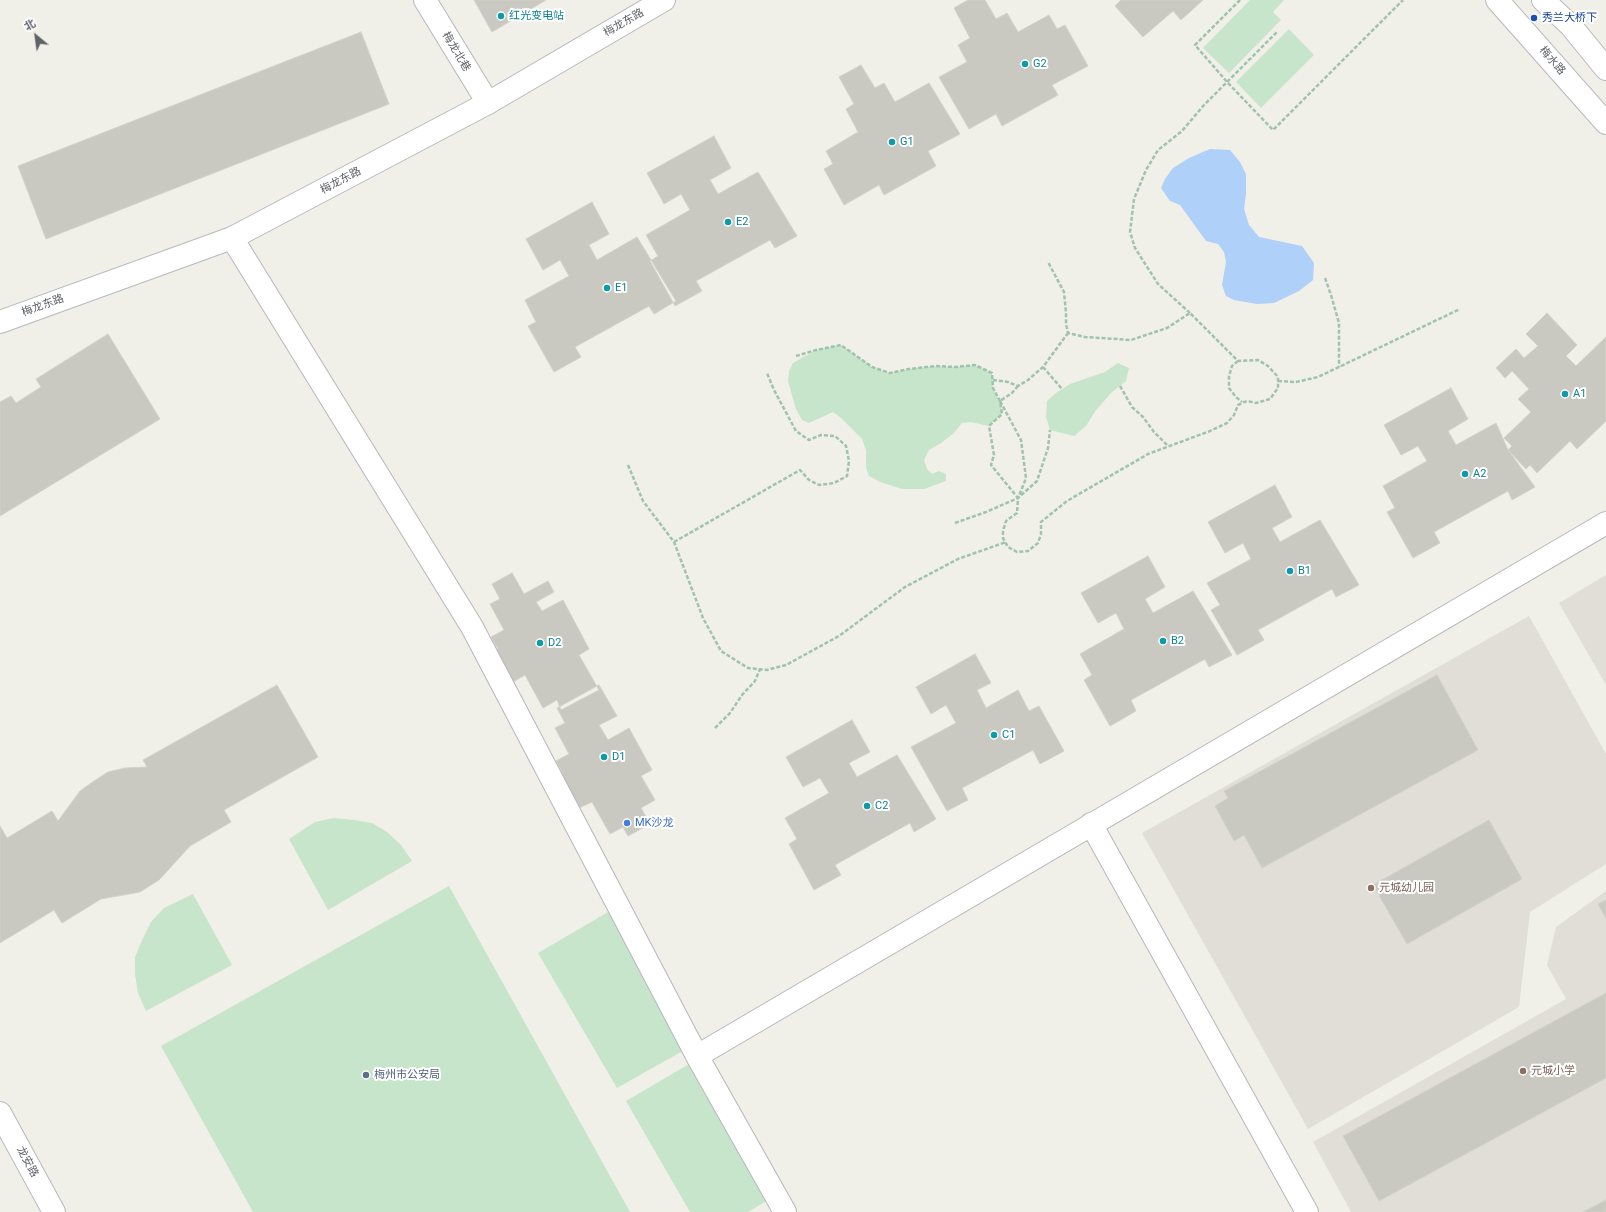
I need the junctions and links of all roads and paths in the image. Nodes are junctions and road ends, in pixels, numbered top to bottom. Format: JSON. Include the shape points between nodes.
{"nodes":[{"id":1,"x":425,"y":0,"type":"edge"},
{"id":2,"x":664,"y":0,"type":"edge"},
{"id":3,"x":1240,"y":0,"type":"edge"},
{"id":4,"x":1403,"y":0,"type":"edge"},
{"id":5,"x":1497,"y":0,"type":"edge"},
{"id":6,"x":1543,"y":0,"type":"edge"},
{"id":7,"x":1277,"y":32,"type":"dead end"},
{"id":8,"x":1606,"y":69,"type":"edge"},
{"id":9,"x":1228,"y":82,"type":"junction"},
{"id":10,"x":488,"y":103,"type":"junction"},
{"id":11,"x":1606,"y":123,"type":"edge"},
{"id":12,"x":232,"y":238,"type":"junction"},
{"id":13,"x":1048,"y":262,"type":"dead end"},
{"id":14,"x":1325,"y":278,"type":"dead end"},
{"id":15,"x":1460,"y":309,"type":"dead end"},
{"id":16,"x":1190,"y":314,"type":"junction"},
{"id":17,"x":0,"y":322,"type":"edge"},
{"id":18,"x":1068,"y":333,"type":"junction"},
{"id":19,"x":796,"y":356,"type":"dead end"},
{"id":20,"x":1238,"y":361,"type":"junction"},
{"id":21,"x":1043,"y":367,"type":"junction"},
{"id":22,"x":1339,"y":367,"type":"junction"},
{"id":23,"x":768,"y":373,"type":"dead end"},
{"id":24,"x":992,"y":380,"type":"junction"},
{"id":25,"x":1278,"y":381,"type":"junction"},
{"id":26,"x":1018,"y":386,"type":"junction"},
{"id":27,"x":1120,"y":386,"type":"dead end"},
{"id":28,"x":1062,"y":389,"type":"dead end"},
{"id":29,"x":1000,"y":401,"type":"junction"},
{"id":30,"x":1242,"y":403,"type":"junction"},
{"id":31,"x":1050,"y":430,"type":"dead end"},
{"id":32,"x":1168,"y":446,"type":"junction"},
{"id":33,"x":628,"y":465,"type":"dead end"},
{"id":34,"x":1018,"y":498,"type":"junction"},
{"id":35,"x":954,"y":523,"type":"dead end"},
{"id":36,"x":1606,"y":523,"type":"edge"},
{"id":37,"x":674,"y":542,"type":"junction"},
{"id":38,"x":1006,"y":542,"type":"junction"},
{"id":39,"x":760,"y":669,"type":"junction"},
{"id":40,"x":715,"y":728,"type":"dead end"},
{"id":41,"x":1091,"y":824,"type":"junction"},
{"id":42,"x":697,"y":1056,"type":"junction"},
{"id":43,"x":0,"y":1113,"type":"edge"},
{"id":44,"x":54,"y":1212,"type":"edge"},
{"id":45,"x":785,"y":1212,"type":"edge"},
{"id":46,"x":1307,"y":1212,"type":"edge"}],
"edges":[{"from":1,"to":10,"type":"street","name":"梅龙北巷"},
{"from":2,"to":10,"type":"street","name":"梅龙东路"},
{"from":3,"to":9,"type":"path","via":[[1195,45]]},
{"from":4,"to":9,"type":"path","via":[[1273,130]]},
{"from":5,"to":11,"type":"street","name":"梅水路"},
{"from":6,"to":8,"type":"street","via":[[1571,26]]},
{"from":7,"to":9,"type":"path"},
{"from":9,"to":16,"type":"path","via":[[1182,131],[1158,150],[1134,199],[1130,232],[1135,248],[1158,284]]},
{"from":10,"to":12,"type":"street","name":"梅龙东路"},
{"from":12,"to":17,"type":"street","name":"梅龙东路"},
{"from":12,"to":42,"type":"street","via":[[472,627]]},
{"from":13,"to":18,"type":"path","via":[[1064,292]]},
{"from":14,"to":22,"type":"path","via":[[1338,323]]},
{"from":15,"to":22,"type":"path"},
{"from":16,"to":18,"type":"path","via":[[1167,328],[1131,340],[1085,337]]},
{"from":16,"to":20,"type":"path"},
{"from":18,"to":21,"type":"path"},
{"from":19,"to":24,"type":"path","via":[[841,345],[872,368],[890,373],[936,366],[975,365],[992,373]]},
{"from":20,"to":25,"type":"path","via":[[1258,360],[1268,366],[1278,377]]},
{"from":20,"to":30,"type":"path","via":[[1232,366],[1229,388]]},
{"from":21,"to":26,"type":"path"},
{"from":21,"to":28,"type":"path"},
{"from":22,"to":25,"type":"path","via":[[1318,377],[1296,382]]},
{"from":23,"to":37,"type":"path","via":[[796,431],[809,440],[821,434],[835,436],[846,446],[849,461],[847,476],[834,483],[819,485],[809,480],[800,470]]},
{"from":24,"to":26,"type":"path"},
{"from":24,"to":29,"type":"path"},
{"from":25,"to":30,"type":"path","via":[[1278,388],[1270,399],[1256,403],[1248,400]]},
{"from":26,"to":29,"type":"path"},
{"from":27,"to":32,"type":"path","via":[[1132,407]]},
{"from":29,"to":34,"type":"path","via":[[1021,440],[1026,478]]},
{"from":29,"to":34,"type":"path","via":[[1002,414],[989,426],[994,455],[991,465]]},
{"from":30,"to":32,"type":"path","via":[[1238,404],[1234,415],[1227,423]]},
{"from":31,"to":34,"type":"path","via":[[1048,448],[1037,481]]},
{"from":32,"to":38,"type":"path","via":[[1148,454],[1067,501],[1041,522],[1038,543],[1028,551],[1017,552],[1008,547]]},
{"from":33,"to":37,"type":"path","via":[[643,501]]},
{"from":34,"to":35,"type":"path"},
{"from":34,"to":38,"type":"path","via":[[1017,513],[1006,521],[1002,531]]},
{"from":36,"to":41,"type":"street"},
{"from":37,"to":39,"type":"path","via":[[703,618],[721,651],[748,668]]},
{"from":38,"to":39,"type":"path","via":[[958,559],[905,587],[839,636],[786,665],[767,670]]},
{"from":39,"to":40,"type":"path","via":[[755,681],[730,714]]},
{"from":41,"to":42,"type":"street"},
{"from":41,"to":46,"type":"street"},
{"from":42,"to":45,"type":"street"},
{"from":43,"to":44,"type":"street","name":"龙安路"}]}
